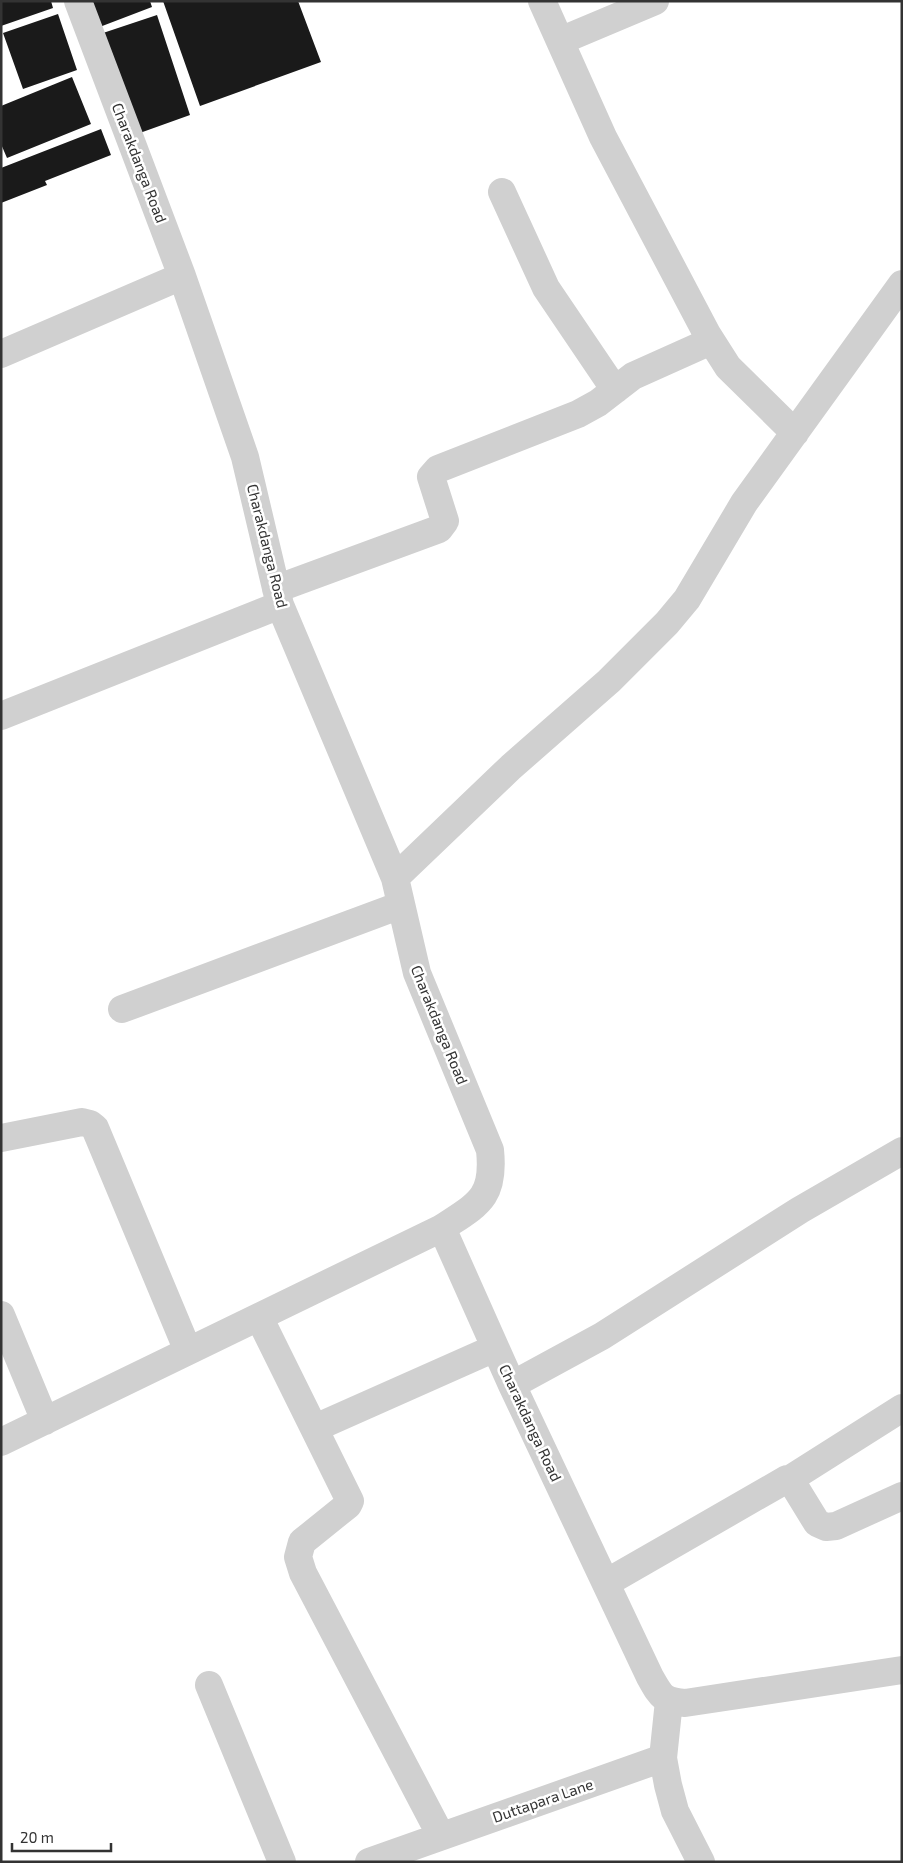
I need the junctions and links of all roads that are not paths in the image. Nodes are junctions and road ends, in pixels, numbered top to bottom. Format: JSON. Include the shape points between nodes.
{"nodes":[{"id":1,"x":78,"y":1,"type":"edge"},
{"id":2,"x":542,"y":1,"type":"edge"},
{"id":3,"x":655,"y":1,"type":"edge"},
{"id":4,"x":560,"y":41,"type":"junction"},
{"id":5,"x":502,"y":192,"type":"dead end"},
{"id":6,"x":182,"y":276,"type":"junction"},
{"id":7,"x":902,"y":284,"type":"edge"},
{"id":8,"x":711,"y":341,"type":"junction"},
{"id":9,"x":1,"y":354,"type":"edge"},
{"id":10,"x":615,"y":390,"type":"junction"},
{"id":11,"x":795,"y":433,"type":"junction"},
{"id":12,"x":278,"y":597,"type":"junction"},
{"id":13,"x":1,"y":716,"type":"edge"},
{"id":14,"x":395,"y":878,"type":"junction"},
{"id":15,"x":401,"y":905,"type":"junction"},
{"id":16,"x":122,"y":1009,"type":"dead end"},
{"id":17,"x":1,"y":1138,"type":"edge"},
{"id":18,"x":902,"y":1151,"type":"edge"},
{"id":19,"x":442,"y":1228,"type":"junction"},
{"id":20,"x":1,"y":1316,"type":"edge"},
{"id":21,"x":259,"y":1317,"type":"junction"},
{"id":22,"x":495,"y":1348,"type":"junction"},
{"id":23,"x":188,"y":1351,"type":"junction"},
{"id":24,"x":512,"y":1385,"type":"junction"},
{"id":25,"x":902,"y":1408,"type":"edge"},
{"id":26,"x":45,"y":1421,"type":"junction"},
{"id":27,"x":315,"y":1428,"type":"junction"},
{"id":28,"x":1,"y":1442,"type":"edge"},
{"id":29,"x":790,"y":1479,"type":"junction"},
{"id":30,"x":902,"y":1496,"type":"edge"},
{"id":31,"x":606,"y":1583,"type":"junction"},
{"id":32,"x":902,"y":1670,"type":"edge"},
{"id":33,"x":209,"y":1685,"type":"dead end"},
{"id":34,"x":669,"y":1701,"type":"junction"},
{"id":35,"x":663,"y":1758,"type":"junction"},
{"id":36,"x":441,"y":1836,"type":"junction"},
{"id":37,"x":691,"y":1859,"type":"edge"},
{"id":38,"x":282,"y":1862,"type":"edge"},
{"id":39,"x":369,"y":1862,"type":"edge"}],
"edges":[{"from":1,"to":6,"type":"street","name":"Charakdanga Road"},
{"from":2,"to":4,"type":"street"},
{"from":3,"to":4,"type":"street"},
{"from":4,"to":8,"type":"street","via":[[604,137]]},
{"from":5,"to":10,"type":"street","via":[[546,288]]},
{"from":6,"to":9,"type":"street"},
{"from":6,"to":12,"type":"street","name":"Charakdanga Road","via":[[245,457]]},
{"from":7,"to":11,"type":"street"},
{"from":8,"to":10,"type":"street","via":[[632,376]]},
{"from":8,"to":11,"type":"street","via":[[728,367]]},
{"from":10,"to":12,"type":"street","via":[[578,414],[438,469],[432,476],[444,521],[438,529]]},
{"from":11,"to":14,"type":"street","via":[[744,503],[687,598],[667,623],[610,681],[511,768]]},
{"from":12,"to":13,"type":"street"},
{"from":12,"to":14,"type":"street","name":"Charakdanga Road"},
{"from":14,"to":15,"type":"street","name":"Charakdanga Road"},
{"from":15,"to":16,"type":"street"},
{"from":15,"to":19,"type":"street","name":"Charakdanga Road","via":[[417,973],[490,1150],[490,1185],[477,1205]]},
{"from":17,"to":23,"type":"street","via":[[82,1122],[95,1128]]},
{"from":18,"to":24,"type":"street","via":[[800,1210],[602,1336]]},
{"from":19,"to":21,"type":"street"},
{"from":19,"to":22,"type":"street","name":"Charakdanga Road"},
{"from":20,"to":26,"type":"street"},
{"from":21,"to":23,"type":"street"},
{"from":21,"to":27,"type":"street"},
{"from":22,"to":24,"type":"street","name":"Charakdanga Road"},
{"from":22,"to":27,"type":"street"},
{"from":23,"to":26,"type":"street"},
{"from":24,"to":31,"type":"street","name":"Charakdanga Road"},
{"from":25,"to":29,"type":"street"},
{"from":26,"to":28,"type":"street"},
{"from":27,"to":36,"type":"street","via":[[350,1500],[348,1505],[306,1537],[299,1547],[302,1573]]},
{"from":29,"to":30,"type":"street","via":[[817,1523],[826,1527],[836,1526]]},
{"from":29,"to":31,"type":"street"},
{"from":31,"to":34,"type":"street","name":"Charakdanga Road","via":[[658,1691]]},
{"from":32,"to":34,"type":"street","via":[[685,1703]]},
{"from":33,"to":38,"type":"street"},
{"from":34,"to":35,"type":"street"},
{"from":35,"to":36,"type":"street","name":"Duttapara Lane"},
{"from":35,"to":37,"type":"street","via":[[675,1811]]},
{"from":36,"to":39,"type":"street","name":"Duttapara Lane"}]}
